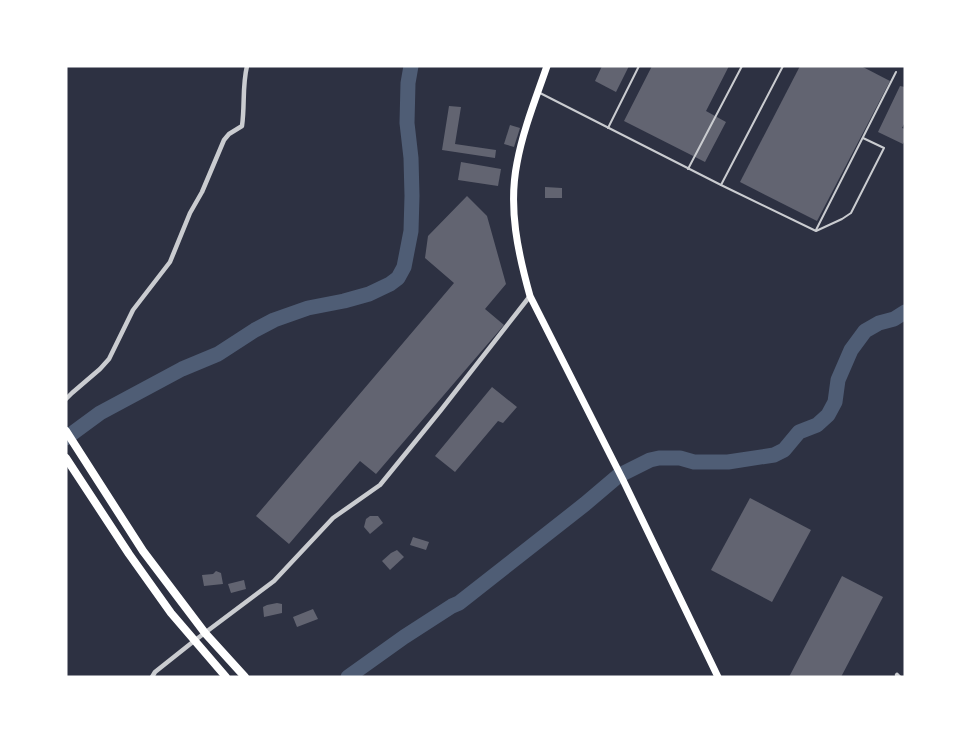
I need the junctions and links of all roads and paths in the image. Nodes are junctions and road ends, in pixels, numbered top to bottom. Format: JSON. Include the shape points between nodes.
{"nodes":[{"id":1,"x":247,"y":66,"type":"edge"},
{"id":2,"x":547,"y":66,"type":"edge"},
{"id":3,"x":639,"y":66,"type":"edge"},
{"id":4,"x":742,"y":66,"type":"edge"},
{"id":5,"x":783,"y":66,"type":"edge"},
{"id":6,"x":896,"y":72,"type":"dead end"},
{"id":7,"x":538,"y":92,"type":"junction"},
{"id":8,"x":608,"y":128,"type":"junction"},
{"id":9,"x":863,"y":138,"type":"junction"},
{"id":10,"x":688,"y":169,"type":"junction"},
{"id":11,"x":721,"y":185,"type":"junction"},
{"id":12,"x":816,"y":231,"type":"junction"},
{"id":13,"x":530,"y":296,"type":"junction"},
{"id":14,"x":66,"y":399,"type":"edge"},
{"id":15,"x":66,"y":431,"type":"edge"},
{"id":16,"x":66,"y":458,"type":"edge"},
{"id":17,"x":205,"y":633,"type":"junction"},
{"id":18,"x":194,"y":641,"type":"junction"},
{"id":19,"x":152,"y":677,"type":"edge"},
{"id":20,"x":226,"y":677,"type":"edge"},
{"id":21,"x":245,"y":677,"type":"edge"},
{"id":22,"x":718,"y":677,"type":"edge"}],
"edges":[{"from":1,"to":14,"type":"street","via":[[242,126],[224,140],[170,262],[133,310],[109,359]]},
{"from":2,"to":7,"type":"main road"},
{"from":3,"to":8,"type":"lane"},
{"from":4,"to":10,"type":"lane"},
{"from":5,"to":11,"type":"lane"},
{"from":6,"to":9,"type":"lane"},
{"from":7,"to":8,"type":"lane"},
{"from":7,"to":13,"type":"main road","via":[[522,140],[514,185],[519,256]]},
{"from":8,"to":10,"type":"lane"},
{"from":9,"to":12,"type":"lane"},
{"from":9,"to":12,"type":"lane","via":[[884,148],[851,213]]},
{"from":10,"to":11,"type":"lane"},
{"from":11,"to":12,"type":"lane"},
{"from":13,"to":17,"type":"street","via":[[380,485],[333,518],[274,581]]},
{"from":13,"to":22,"type":"main road"},
{"from":15,"to":17,"type":"highway","via":[[143,551]]},
{"from":16,"to":18,"type":"highway","via":[[135,563]]},
{"from":17,"to":18,"type":"street"},
{"from":17,"to":21,"type":"highway"},
{"from":18,"to":19,"type":"street"},
{"from":18,"to":20,"type":"highway"}]}
